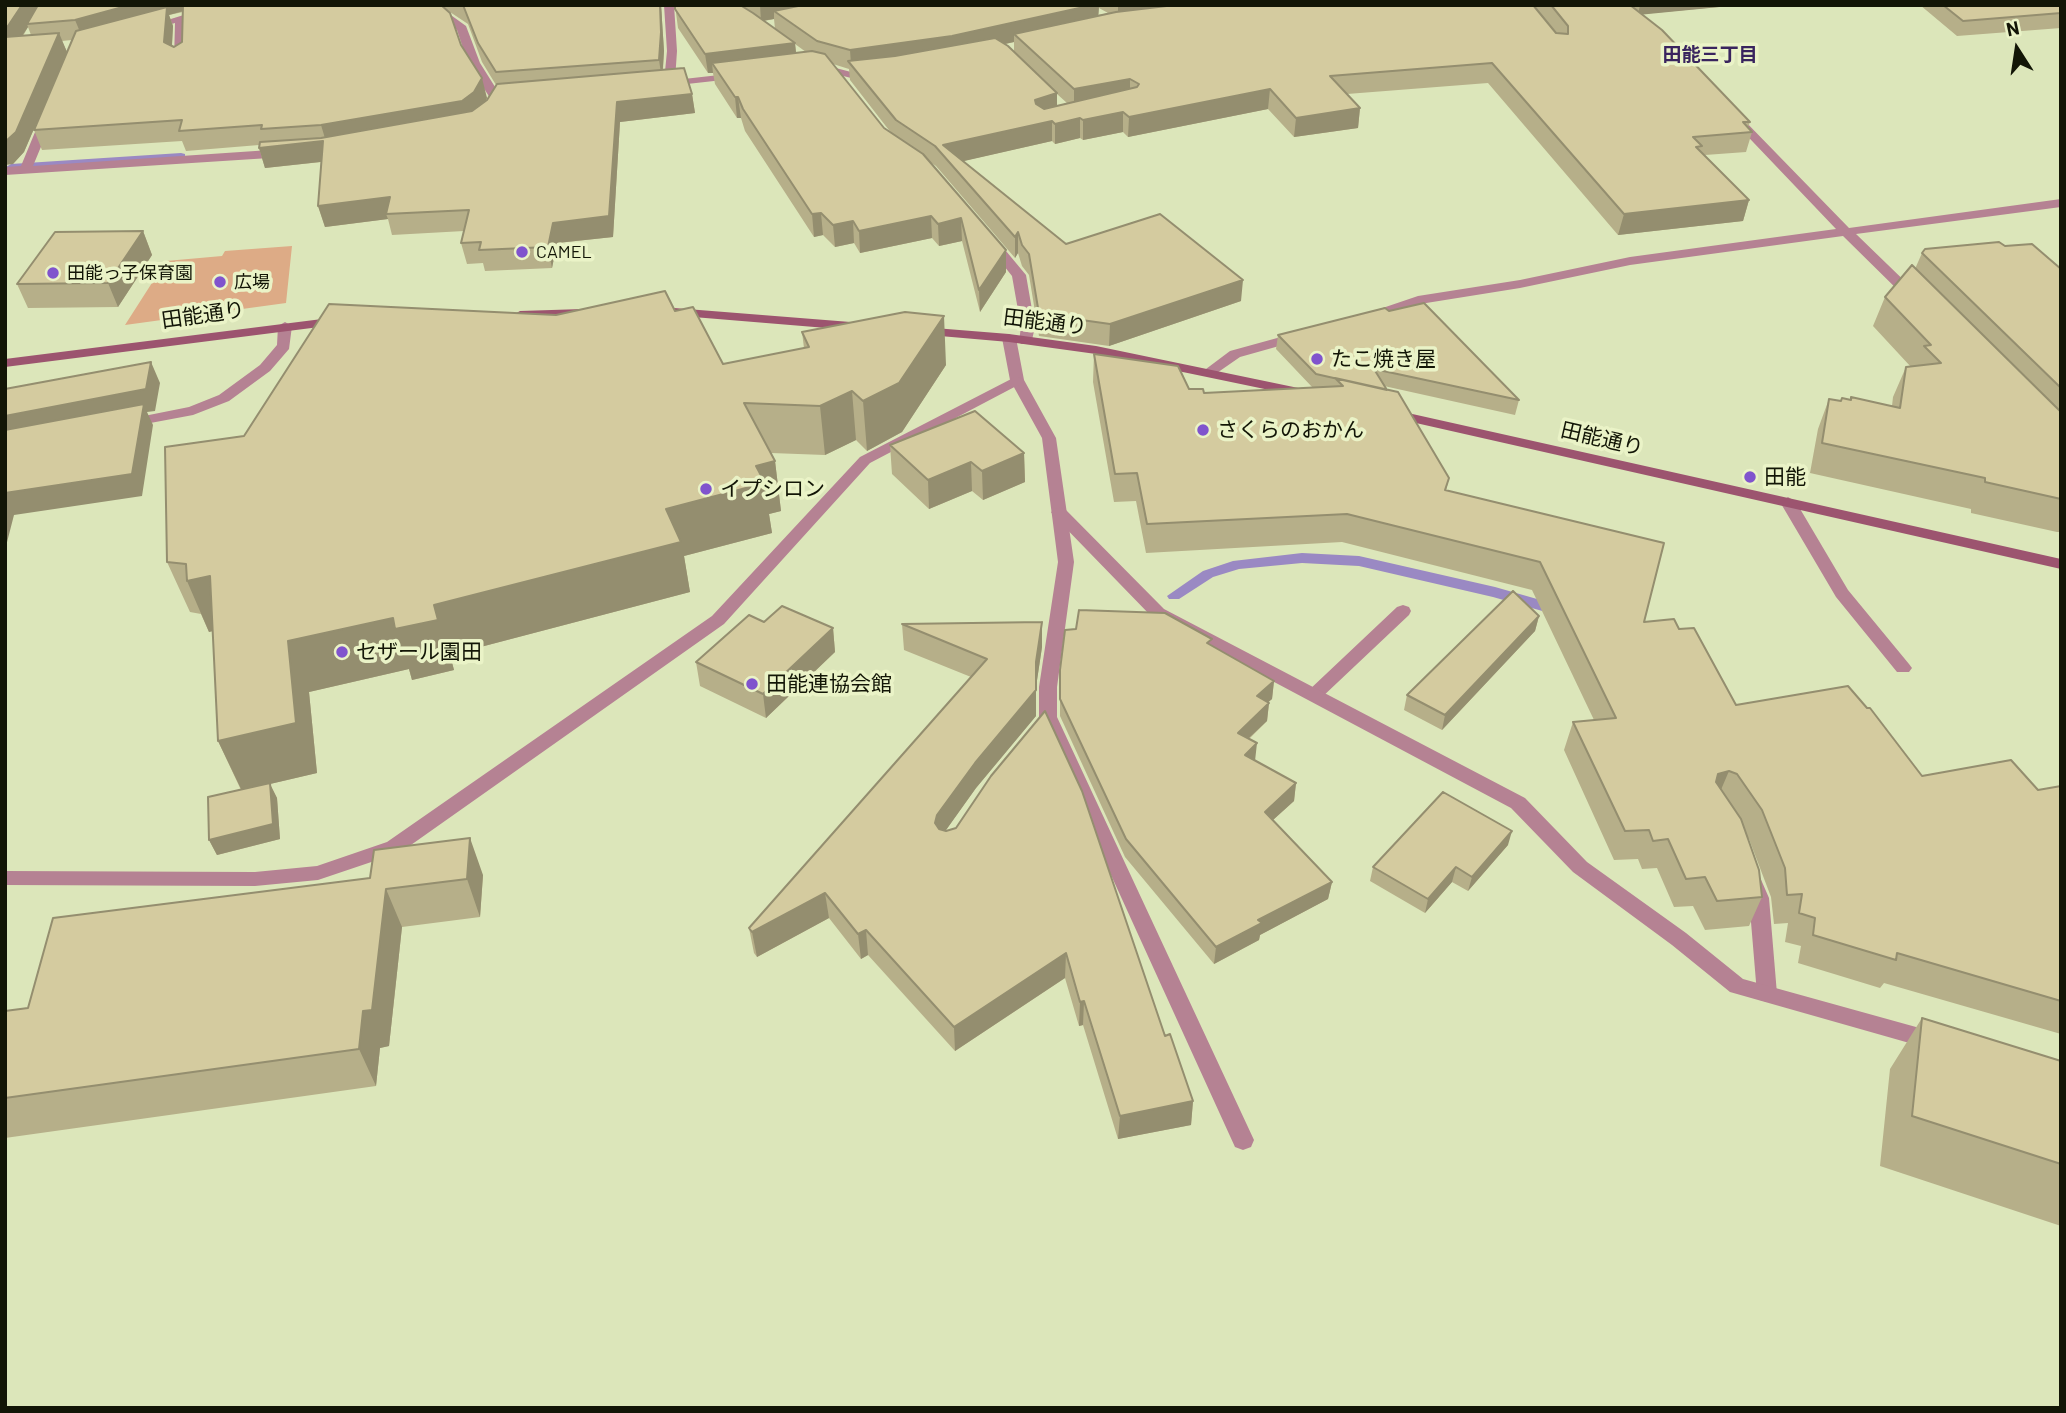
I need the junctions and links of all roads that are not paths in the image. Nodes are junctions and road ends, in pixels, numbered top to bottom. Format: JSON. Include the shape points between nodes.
{"nodes":[{"id":1,"x":407,"y":5,"type":"edge"},
{"id":2,"x":669,"y":5,"type":"edge"},
{"id":3,"x":210,"y":12,"type":"edge"},
{"id":4,"x":184,"y":16,"type":"junction"},
{"id":5,"x":139,"y":30,"type":"edge"},
{"id":6,"x":180,"y":61,"type":"edge"},
{"id":7,"x":885,"y":71,"type":"edge"},
{"id":8,"x":748,"y":75,"type":"edge"},
{"id":9,"x":849,"y":89,"type":"edge"},
{"id":10,"x":1726,"y":107,"type":"edge"},
{"id":11,"x":52,"y":108,"type":"edge"},
{"id":12,"x":479,"y":121,"type":"edge"},
{"id":13,"x":303,"y":152,"type":"edge"},
{"id":14,"x":26,"y":169,"type":"junction"},
{"id":15,"x":5,"y":171,"type":"edge"},
{"id":16,"x":2061,"y":203,"type":"edge"},
{"id":17,"x":1850,"y":233,"type":"junction"},
{"id":18,"x":984,"y":234,"type":"edge"},
{"id":19,"x":1927,"y":310,"type":"edge"},
{"id":20,"x":661,"y":311,"type":"edge"},
{"id":21,"x":592,"y":313,"type":"edge"},
{"id":22,"x":509,"y":315,"type":"edge"},
{"id":23,"x":356,"y":320,"type":"edge"},
{"id":24,"x":1352,"y":320,"type":"edge"},
{"id":25,"x":285,"y":326,"type":"junction"},
{"id":26,"x":884,"y":328,"type":"edge"},
{"id":27,"x":911,"y":330,"type":"edge"},
{"id":28,"x":1313,"y":331,"type":"edge"},
{"id":29,"x":1017,"y":340,"type":"junction"},
{"id":30,"x":5,"y":363,"type":"edge"},
{"id":31,"x":1209,"y":372,"type":"junction"},
{"id":32,"x":1017,"y":380,"type":"junction"},
{"id":33,"x":1317,"y":396,"type":"edge"},
{"id":34,"x":1371,"y":408,"type":"edge"},
{"id":35,"x":117,"y":425,"type":"edge"},
{"id":36,"x":1788,"y":502,"type":"junction"},
{"id":37,"x":1059,"y":512,"type":"junction"},
{"id":38,"x":2061,"y":564,"type":"edge"},
{"id":39,"x":1403,"y":611,"type":"dead end"},
{"id":40,"x":1903,"y":668,"type":"dead end"},
{"id":41,"x":1314,"y":695,"type":"junction"},
{"id":42,"x":1747,"y":866,"type":"edge"},
{"id":43,"x":5,"y":877,"type":"edge"},
{"id":44,"x":1767,"y":994,"type":"junction"},
{"id":45,"x":1954,"y":1046,"type":"edge"},
{"id":46,"x":1243,"y":1140,"type":"dead end"}],
"edges":[{"from":1,"to":12,"type":"street","via":[[455,20],[462,28],[484,82],[503,97]]},
{"from":2,"to":8,"type":"street","via":[[672,51],[663,85]]},
{"from":3,"to":4,"type":"street"},
{"from":4,"to":5,"type":"street"},
{"from":4,"to":6,"type":"street"},
{"from":7,"to":9,"type":"street","via":[[851,75],[827,69]]},
{"from":10,"to":17,"type":"street"},
{"from":11,"to":14,"type":"street"},
{"from":13,"to":14,"type":"street"},
{"from":14,"to":15,"type":"street"},
{"from":16,"to":17,"type":"street"},
{"from":17,"to":19,"type":"street"},
{"from":17,"to":24,"type":"street","via":[[1630,261],[1418,300]]},
{"from":18,"to":29,"type":"street","via":[[1019,275],[1028,327]]},
{"from":20,"to":26,"type":"street"},
{"from":21,"to":22,"type":"street"},
{"from":23,"to":25,"type":"street","name":"田能通り"},
{"from":25,"to":30,"type":"street","name":"田能通り"},
{"from":25,"to":35,"type":"street","via":[[284,346],[265,368],[224,398],[193,411]]},
{"from":27,"to":29,"type":"street","name":"田能通り"},
{"from":28,"to":31,"type":"street","via":[[1235,354]]},
{"from":29,"to":31,"type":"street","name":"田能通り"},
{"from":29,"to":32,"type":"street"},
{"from":31,"to":33,"type":"street","name":"田能通り"},
{"from":32,"to":37,"type":"street","via":[[1049,438]]},
{"from":32,"to":43,"type":"street","via":[[864,460],[718,620],[394,847],[317,873],[254,879]]},
{"from":34,"to":36,"type":"street","name":"田能通り"},
{"from":36,"to":38,"type":"street","name":"田能通り"},
{"from":36,"to":40,"type":"street","via":[[1842,593]]},
{"from":37,"to":41,"type":"street","via":[[1158,613]]},
{"from":37,"to":46,"type":"street","via":[[1066,562],[1042,724]]},
{"from":39,"to":41,"type":"street"},
{"from":41,"to":44,"type":"street","via":[[1518,803],[1580,867],[1737,986]]},
{"from":42,"to":44,"type":"street","via":[[1759,898]]},
{"from":44,"to":45,"type":"street"}]}
